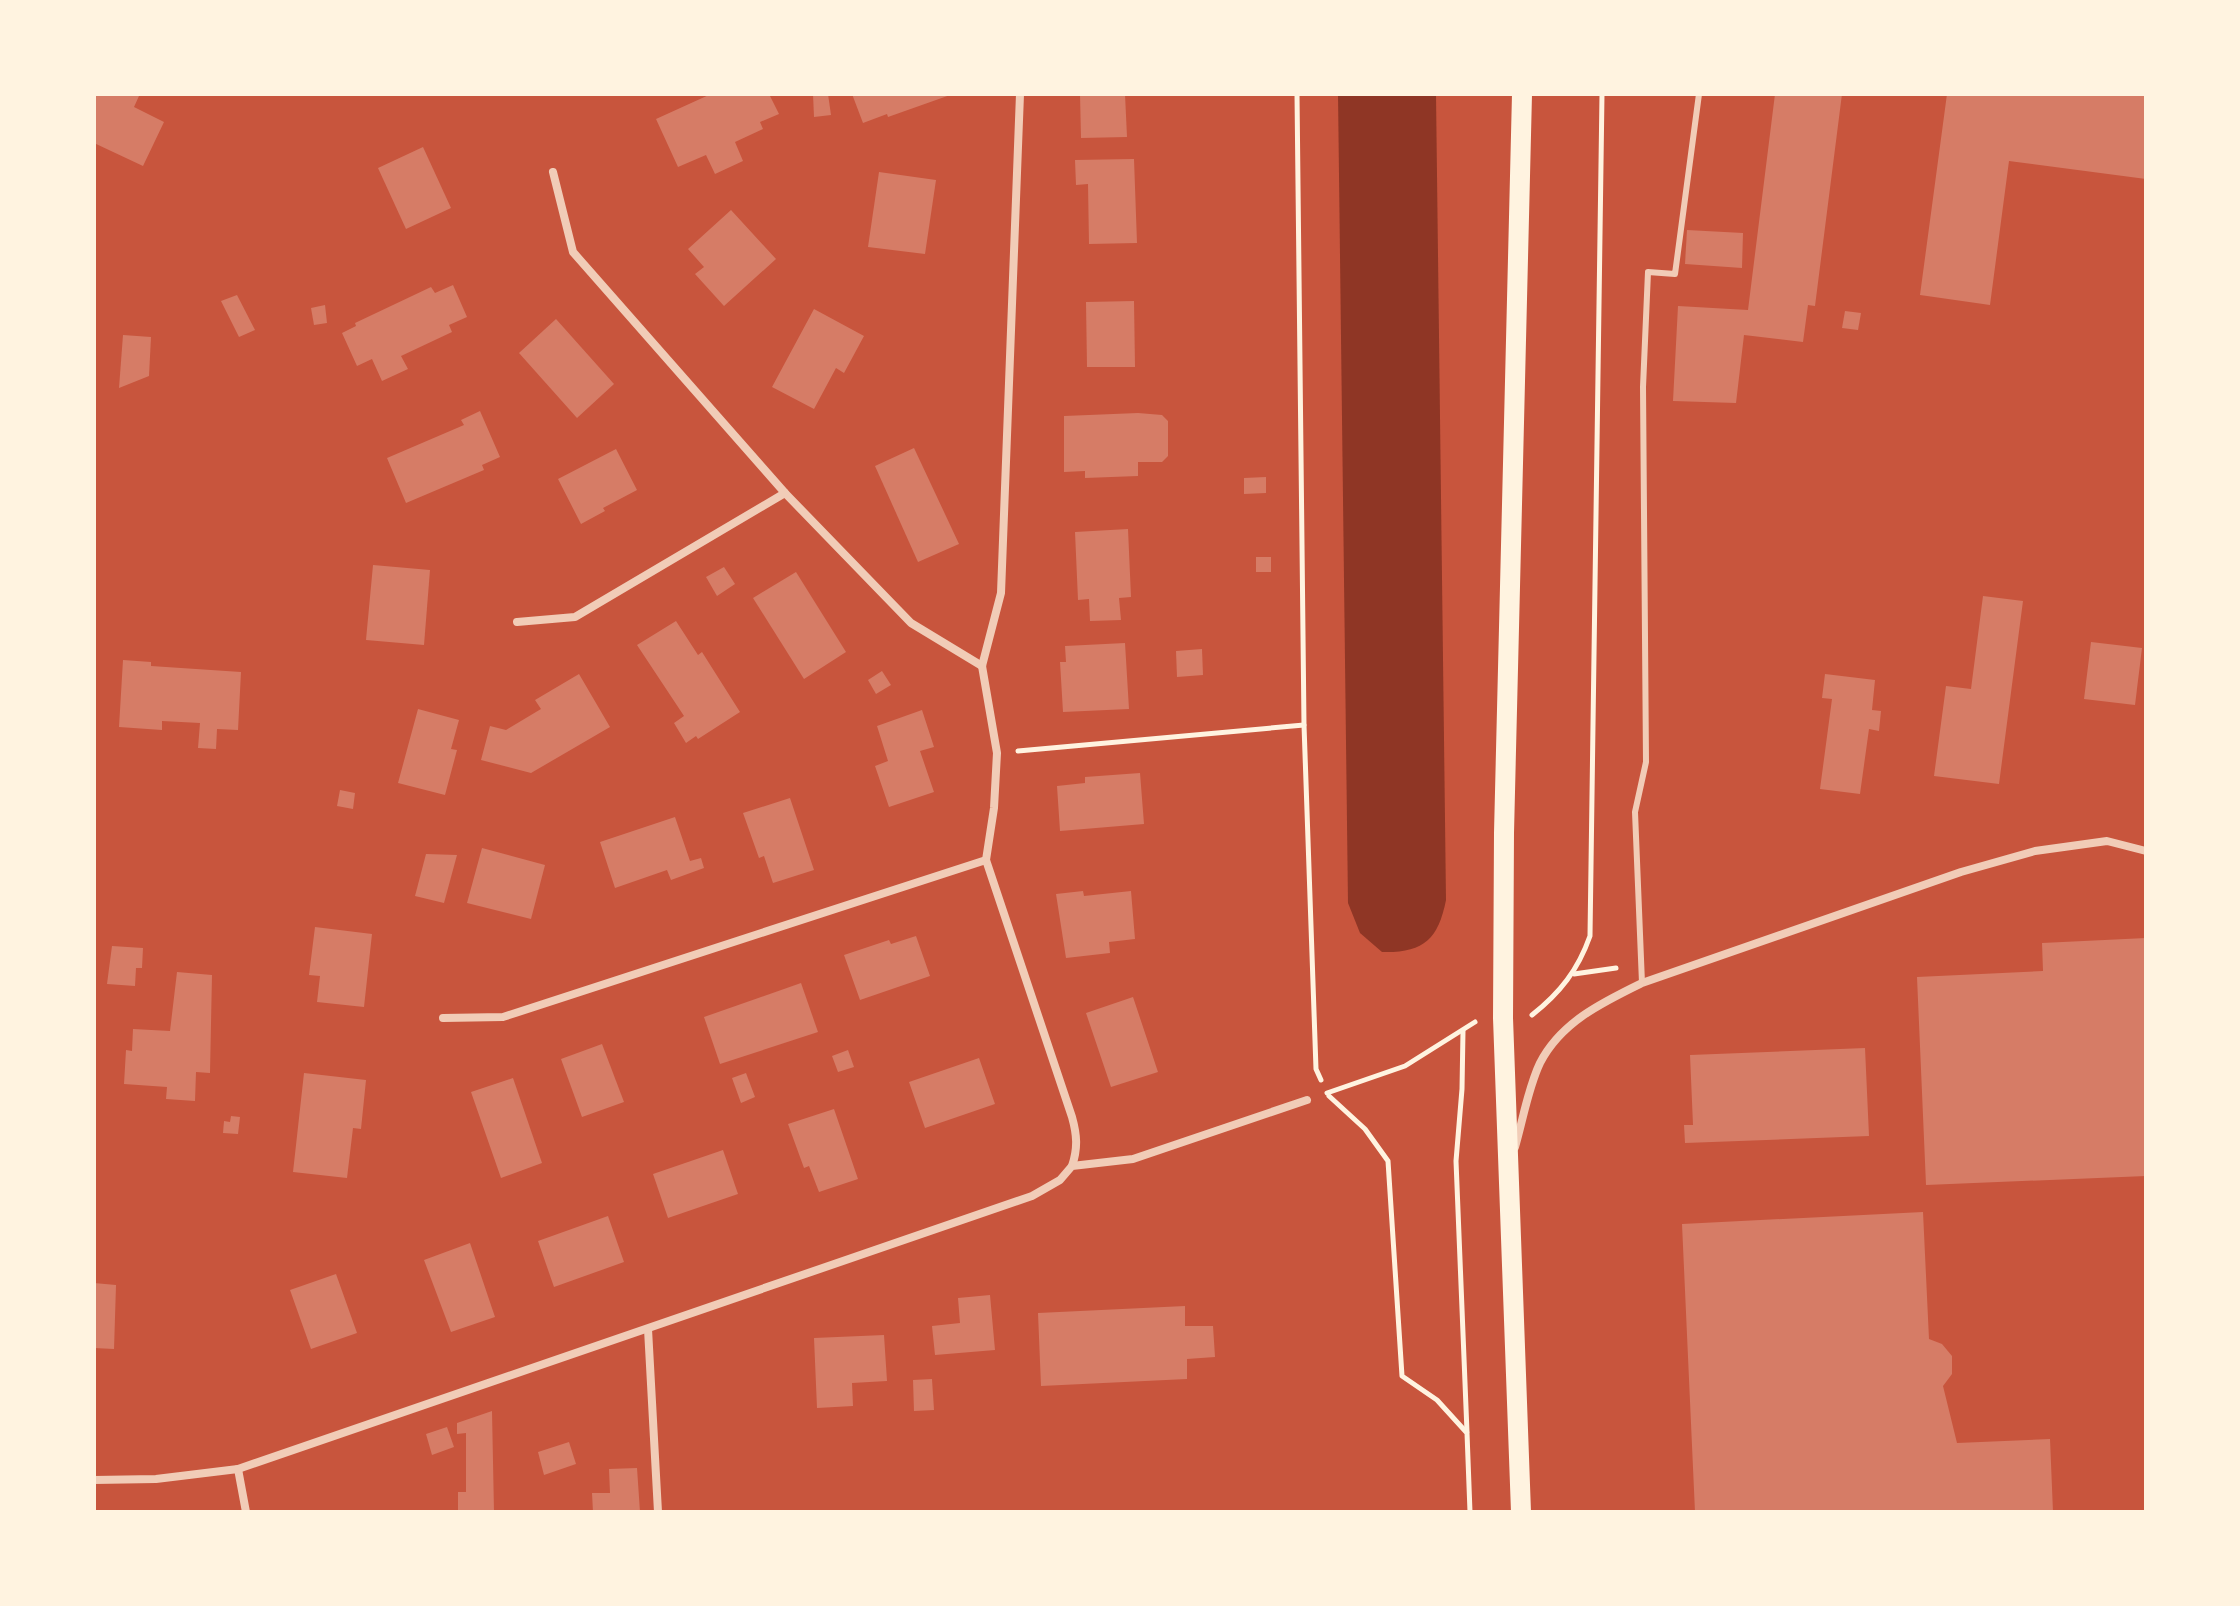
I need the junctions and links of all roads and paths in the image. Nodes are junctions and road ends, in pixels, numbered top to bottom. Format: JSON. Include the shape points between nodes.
{"nodes":[{"id":1,"x":1020,"y":94,"type":"edge"},
{"id":2,"x":1297,"y":94,"type":"edge"},
{"id":3,"x":1522,"y":94,"type":"edge"},
{"id":4,"x":1602,"y":94,"type":"edge"},
{"id":5,"x":1699,"y":94,"type":"edge"},
{"id":6,"x":553,"y":172,"type":"dead end"},
{"id":7,"x":785,"y":493,"type":"junction"},
{"id":8,"x":517,"y":622,"type":"dead end"},
{"id":9,"x":982,"y":666,"type":"junction"},
{"id":10,"x":1304,"y":725,"type":"junction"},
{"id":11,"x":997,"y":753,"type":"junction"},
{"id":12,"x":2146,"y":851,"type":"edge"},
{"id":13,"x":986,"y":860,"type":"junction"},
{"id":14,"x":1641,"y":964,"type":"junction"},
{"id":15,"x":1573,"y":975,"type":"junction"},
{"id":16,"x":1642,"y":983,"type":"junction"},
{"id":17,"x":443,"y":1018,"type":"dead end"},
{"id":18,"x":1503,"y":1018,"type":"junction"},
{"id":19,"x":1463,"y":1030,"type":"junction"},
{"id":20,"x":1326,"y":1093,"type":"junction"},
{"id":21,"x":1307,"y":1100,"type":"joint"},
{"id":22,"x":1072,"y":1166,"type":"junction"},
{"id":23,"x":1507,"y":1174,"type":"junction"},
{"id":24,"x":648,"y":1329,"type":"junction"},
{"id":25,"x":1467,"y":1433,"type":"junction"},
{"id":26,"x":238,"y":1469,"type":"junction"},
{"id":27,"x":94,"y":1480,"type":"edge"},
{"id":28,"x":246,"y":1512,"type":"edge"},
{"id":29,"x":658,"y":1512,"type":"edge"},
{"id":30,"x":1470,"y":1512,"type":"edge"},
{"id":31,"x":1521,"y":1512,"type":"edge"}],
"edges":[{"from":1,"to":9,"type":"street","via":[[1001,593]]},
{"from":2,"to":10,"type":"path"},
{"from":3,"to":18,"type":"main road"},
{"from":4,"to":15,"type":"path","via":[[1590,936]]},
{"from":5,"to":14,"type":"lane","via":[[1675,274],[1648,272],[1643,387],[1646,762],[1635,812]]},
{"from":6,"to":7,"type":"street","via":[[573,252]]},
{"from":7,"to":8,"type":"street","via":[[575,617]]},
{"from":7,"to":9,"type":"street","via":[[911,623]]},
{"from":9,"to":11,"type":"street"},
{"from":10,"to":11,"type":"path"},
{"from":10,"to":20,"type":"path","via":[[1316,1069]]},
{"from":11,"to":13,"type":"street"},
{"from":12,"to":16,"type":"street","via":[[2107,841],[2035,851]]},
{"from":13,"to":17,"type":"street","via":[[503,1017]]},
{"from":13,"to":22,"type":"street","via":[[1072,1117],[1077,1151]]},
{"from":14,"to":15,"type":"path"},
{"from":14,"to":16,"type":"lane"},
{"from":15,"to":18,"type":"path","via":[[1528,1017]]},
{"from":16,"to":23,"type":"street","via":[[1597,1005],[1554,1042],[1533,1081]]},
{"from":18,"to":19,"type":"path","via":[[1480,1019]]},
{"from":18,"to":23,"type":"main road"},
{"from":19,"to":20,"type":"path","via":[[1405,1066]]},
{"from":19,"to":25,"type":"path","via":[[1456,1161]]},
{"from":20,"to":21,"type":"path"},
{"from":20,"to":25,"type":"path","via":[[1365,1129],[1388,1161],[1402,1376],[1437,1400]]},
{"from":21,"to":22,"type":"street","via":[[1133,1159]]},
{"from":22,"to":24,"type":"street","via":[[1032,1196]]},
{"from":23,"to":31,"type":"main road"},
{"from":24,"to":26,"type":"street"},
{"from":24,"to":29,"type":"street"},
{"from":25,"to":30,"type":"path"},
{"from":26,"to":27,"type":"street"},
{"from":26,"to":28,"type":"street"}]}
